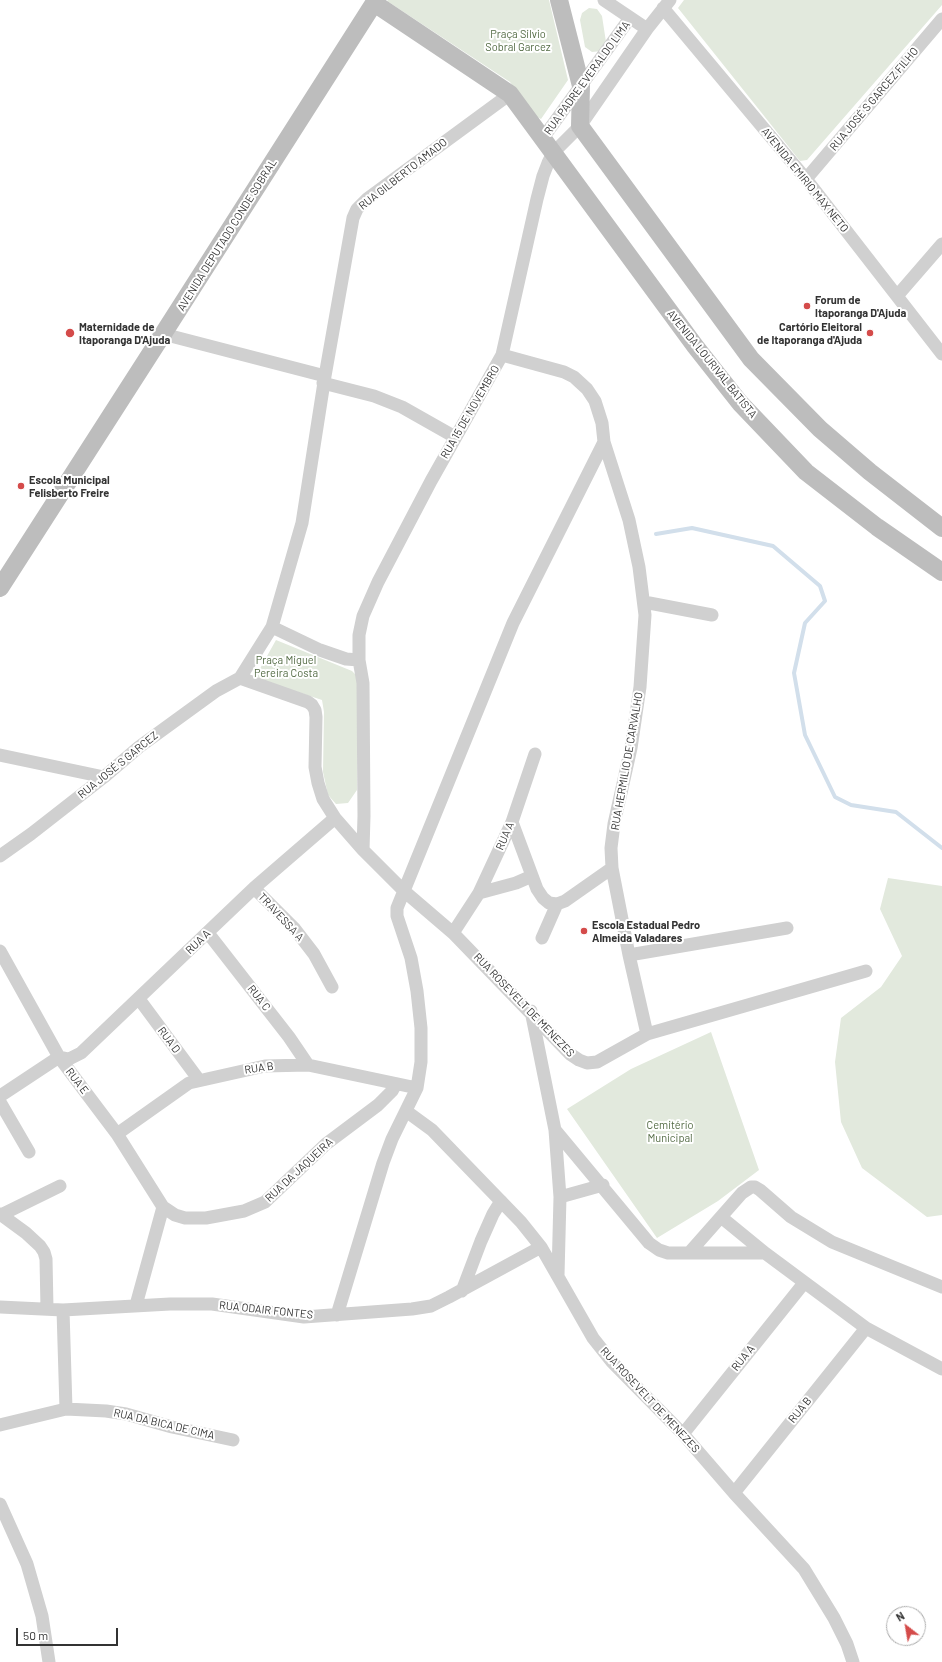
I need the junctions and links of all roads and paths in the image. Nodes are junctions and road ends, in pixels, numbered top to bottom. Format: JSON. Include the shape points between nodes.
{"nodes":[{"id":1,"x":559,"y":0,"type":"edge"},
{"id":2,"x":604,"y":0,"type":"edge"},
{"id":3,"x":375,"y":1,"type":"edge"},
{"id":4,"x":667,"y":4,"type":"edge"},
{"id":5,"x":630,"y":18,"type":"junction"},
{"id":6,"x":942,"y":19,"type":"edge"},
{"id":7,"x":647,"y":29,"type":"junction"},
{"id":8,"x":581,"y":86,"type":"junction"},
{"id":9,"x":510,"y":94,"type":"junction"},
{"id":10,"x":580,"y":126,"type":"junction"},
{"id":11,"x":543,"y":138,"type":"junction"},
{"id":12,"x":554,"y":153,"type":"junction"},
{"id":13,"x":806,"y":179,"type":"junction"},
{"id":14,"x":942,"y":244,"type":"edge"},
{"id":15,"x":897,"y":296,"type":"junction"},
{"id":16,"x":163,"y":334,"type":"junction"},
{"id":17,"x":942,"y":354,"type":"edge"},
{"id":18,"x":502,"y":356,"type":"junction"},
{"id":19,"x":324,"y":380,"type":"junction"},
{"id":20,"x":455,"y":437,"type":"junction"},
{"id":21,"x":604,"y":442,"type":"junction"},
{"id":22,"x":942,"y":528,"type":"edge"},
{"id":23,"x":942,"y":572,"type":"edge"},
{"id":24,"x":0,"y":588,"type":"edge"},
{"id":25,"x":644,"y":602,"type":"junction"},
{"id":26,"x":712,"y":615,"type":"dead end"},
{"id":27,"x":272,"y":627,"type":"junction"},
{"id":28,"x":358,"y":660,"type":"junction"},
{"id":29,"x":240,"y":678,"type":"junction"},
{"id":30,"x":535,"y":754,"type":"dead end"},
{"id":31,"x":0,"y":755,"type":"edge"},
{"id":32,"x":104,"y":776,"type":"junction"},
{"id":33,"x":335,"y":818,"type":"junction"},
{"id":34,"x":512,"y":822,"type":"junction"},
{"id":35,"x":363,"y":850,"type":"junction"},
{"id":36,"x":0,"y":856,"type":"edge"},
{"id":37,"x":612,"y":868,"type":"junction"},
{"id":38,"x":532,"y":876,"type":"junction"},
{"id":39,"x":254,"y":888,"type":"junction"},
{"id":40,"x":404,"y":891,"type":"junction"},
{"id":41,"x":479,"y":893,"type":"junction"},
{"id":42,"x":557,"y":904,"type":"junction"},
{"id":43,"x":787,"y":928,"type":"dead end"},
{"id":44,"x":208,"y":933,"type":"junction"},
{"id":45,"x":453,"y":933,"type":"junction"},
{"id":46,"x":542,"y":938,"type":"dead end"},
{"id":47,"x":0,"y":951,"type":"edge"},
{"id":48,"x":629,"y":955,"type":"junction"},
{"id":49,"x":866,"y":971,"type":"dead end"},
{"id":50,"x":332,"y":987,"type":"dead end"},
{"id":51,"x":139,"y":999,"type":"junction"},
{"id":52,"x":531,"y":1011,"type":"junction"},
{"id":53,"x":647,"y":1034,"type":"junction"},
{"id":54,"x":59,"y":1057,"type":"junction"},
{"id":55,"x":308,"y":1065,"type":"junction"},
{"id":56,"x":200,"y":1080,"type":"junction"},
{"id":57,"x":396,"y":1084,"type":"junction"},
{"id":58,"x":417,"y":1088,"type":"junction"},
{"id":59,"x":0,"y":1096,"type":"edge"},
{"id":60,"x":0,"y":1102,"type":"edge"},
{"id":61,"x":406,"y":1111,"type":"junction"},
{"id":62,"x":555,"y":1130,"type":"junction"},
{"id":63,"x":117,"y":1134,"type":"junction"},
{"id":64,"x":29,"y":1152,"type":"dead end"},
{"id":65,"x":603,"y":1185,"type":"junction"},
{"id":66,"x":60,"y":1186,"type":"dead end"},
{"id":67,"x":560,"y":1197,"type":"junction"},
{"id":68,"x":501,"y":1201,"type":"junction"},
{"id":69,"x":163,"y":1207,"type":"junction"},
{"id":70,"x":0,"y":1214,"type":"edge"},
{"id":71,"x":721,"y":1217,"type":"junction"},
{"id":72,"x":541,"y":1247,"type":"junction"},
{"id":73,"x":689,"y":1253,"type":"junction"},
{"id":74,"x":765,"y":1254,"type":"junction"},
{"id":75,"x":558,"y":1275,"type":"junction"},
{"id":76,"x":804,"y":1283,"type":"junction"},
{"id":77,"x":942,"y":1287,"type":"edge"},
{"id":78,"x":462,"y":1291,"type":"junction"},
{"id":79,"x":136,"y":1305,"type":"junction"},
{"id":80,"x":0,"y":1307,"type":"edge"},
{"id":81,"x":47,"y":1308,"type":"junction"},
{"id":82,"x":63,"y":1310,"type":"junction"},
{"id":83,"x":337,"y":1315,"type":"junction"},
{"id":84,"x":866,"y":1328,"type":"junction"},
{"id":85,"x":942,"y":1369,"type":"edge"},
{"id":86,"x":66,"y":1409,"type":"junction"},
{"id":87,"x":0,"y":1426,"type":"edge"},
{"id":88,"x":683,"y":1434,"type":"junction"},
{"id":89,"x":233,"y":1440,"type":"dead end"},
{"id":90,"x":734,"y":1492,"type":"junction"},
{"id":91,"x":0,"y":1504,"type":"edge"},
{"id":92,"x":49,"y":1662,"type":"edge"},
{"id":93,"x":853,"y":1662,"type":"edge"}],
"edges":[{"from":1,"to":8,"type":"main road"},
{"from":2,"to":5,"type":"street"},
{"from":3,"to":9,"type":"main road"},
{"from":3,"to":16,"type":"main road","name":"AVENIDA DEPUTADO CONDE SOBRAL"},
{"from":4,"to":7,"type":"street","name":"RUA PADRE EVERALDO LIMA"},
{"from":4,"to":13,"type":"street","name":"AVENIDA EMIRIO MAX NETO"},
{"from":5,"to":7,"type":"street"},
{"from":5,"to":8,"type":"street","name":"RUA PADRE EVERALDO LIMA"},
{"from":6,"to":13,"type":"street","name":"RUA JOSÉ S GARCEZ FILHO"},
{"from":7,"to":10,"type":"street","name":"RUA PADRE EVERALDO LIMA"},
{"from":8,"to":10,"type":"main road"},
{"from":8,"to":11,"type":"street","name":"RUA PADRE EVERALDO LIMA"},
{"from":9,"to":11,"type":"main road"},
{"from":9,"to":19,"type":"street","name":"RUA GILBERTO AMADO","via":[[357,209],[353,218]]},
{"from":10,"to":12,"type":"street"},
{"from":10,"to":22,"type":"main road","via":[[751,359],[820,429]]},
{"from":11,"to":12,"type":"main road"},
{"from":12,"to":18,"type":"street","name":"RUA 15 DE NOVEMBRO","via":[[543,176],[537,199]]},
{"from":12,"to":23,"type":"main road","name":"AVENIDA LOURIVAL BATISTA","via":[[690,340],[740,403],[806,472],[877,527]]},
{"from":13,"to":15,"type":"street","name":"AVENIDA EMIRIO MAX NETO"},
{"from":14,"to":15,"type":"street"},
{"from":15,"to":17,"type":"street","name":"AVENIDA EMIRIO MAX NETO"},
{"from":16,"to":19,"type":"street"},
{"from":16,"to":24,"type":"main road","name":"AVENIDA DEPUTADO CONDE SOBRAL"},
{"from":18,"to":20,"type":"street","name":"RUA 15 DE NOVEMBRO"},
{"from":18,"to":21,"type":"street","name":"RUA HERMILIO DE CARVALHO","via":[[574,377],[595,401],[602,423]]},
{"from":19,"to":20,"type":"street","via":[[402,407]]},
{"from":19,"to":27,"type":"street","name":"RUA GILBERTO AMADO","via":[[302,523]]},
{"from":20,"to":28,"type":"street","name":"RUA 15 DE NOVEMBRO","via":[[378,582],[363,616]]},
{"from":21,"to":25,"type":"street","name":"RUA HERMILIO DE CARVALHO","via":[[629,520]]},
{"from":21,"to":40,"type":"street","via":[[513,622]]},
{"from":25,"to":26,"type":"street"},
{"from":25,"to":37,"type":"street","name":"RUA HERMILIO DE CARVALHO","via":[[640,688],[631,748],[614,824]]},
{"from":27,"to":28,"type":"street","via":[[320,650],[346,659]]},
{"from":27,"to":29,"type":"street"},
{"from":28,"to":35,"type":"street","via":[[363,683]]},
{"from":29,"to":32,"type":"street","name":"RUA JOSÉ S GARCEZ","via":[[216,690]]},
{"from":29,"to":33,"type":"street","via":[[312,705],[316,717],[315,767],[318,783],[323,799]]},
{"from":30,"to":34,"type":"street","name":"RUA A"},
{"from":31,"to":32,"type":"street"},
{"from":32,"to":36,"type":"street","name":"RUA JOSÉ S GARCEZ"},
{"from":33,"to":35,"type":"street"},
{"from":33,"to":39,"type":"street","name":"RUA A"},
{"from":34,"to":38,"type":"street"},
{"from":34,"to":41,"type":"street","name":"RUA A"},
{"from":35,"to":40,"type":"street","name":"RUA ROSEVELT DE MENEZES"},
{"from":37,"to":42,"type":"street"},
{"from":37,"to":48,"type":"street","name":"RUA HERMILIO DE CARVALHO"},
{"from":38,"to":41,"type":"street"},
{"from":38,"to":42,"type":"street","via":[[536,889],[543,898],[549,903]]},
{"from":39,"to":44,"type":"street","name":"RUA A"},
{"from":39,"to":50,"type":"street","name":"TRAVESSA A","via":[[294,928],[314,954]]},
{"from":40,"to":45,"type":"street","name":"RUA ROSEVELT DE MENEZES"},
{"from":40,"to":58,"type":"street","via":[[397,908],[397,916],[411,958],[417,991],[421,1028],[421,1062]]},
{"from":41,"to":45,"type":"street","name":"RUA A"},
{"from":42,"to":46,"type":"street"},
{"from":43,"to":48,"type":"street"},
{"from":44,"to":51,"type":"street","name":"RUA A"},
{"from":44,"to":55,"type":"street","name":"RUA C"},
{"from":45,"to":52,"type":"street","name":"RUA ROSEVELT DE MENEZES"},
{"from":47,"to":54,"type":"street","name":"RUA E"},
{"from":48,"to":53,"type":"street","name":"RUA HERMILIO DE CARVALHO"},
{"from":49,"to":53,"type":"street","name":"RUA ROSEVELT DE MENEZES"},
{"from":51,"to":54,"type":"street","name":"RUA A","via":[[81,1053],[69,1059]]},
{"from":51,"to":56,"type":"street","name":"RUA D"},
{"from":52,"to":53,"type":"street","name":"RUA ROSEVELT DE MENEZES","via":[[570,1054],[587,1063],[597,1062]]},
{"from":52,"to":62,"type":"street"},
{"from":54,"to":59,"type":"street"},
{"from":54,"to":63,"type":"street","name":"RUA E"},
{"from":55,"to":56,"type":"street","name":"RUA B","via":[[265,1066]]},
{"from":55,"to":57,"type":"street","name":"RUA B"},
{"from":56,"to":63,"type":"street","name":"RUA B","via":[[189,1083]]},
{"from":57,"to":58,"type":"street","name":"RUA B"},
{"from":57,"to":69,"type":"street","name":"RUA DA JAQUEIRA","via":[[378,1105],[326,1144],[266,1202],[244,1211],[206,1218],[185,1218]]},
{"from":58,"to":61,"type":"street"},
{"from":60,"to":64,"type":"street"},
{"from":61,"to":68,"type":"street","name":"RUA ROSEVELT DE MENEZES","via":[[432,1130]]},
{"from":61,"to":83,"type":"street","via":[[383,1163]]},
{"from":62,"to":65,"type":"street"},
{"from":62,"to":67,"type":"street"},
{"from":63,"to":69,"type":"street","name":"RUA E"},
{"from":65,"to":67,"type":"street"},
{"from":65,"to":73,"type":"street","via":[[649,1242],[659,1250],[668,1253]]},
{"from":66,"to":70,"type":"street"},
{"from":67,"to":75,"type":"street"},
{"from":68,"to":72,"type":"street","name":"RUA ROSEVELT DE MENEZES"},
{"from":68,"to":78,"type":"street","via":[[481,1241]]},
{"from":69,"to":79,"type":"street"},
{"from":70,"to":81,"type":"street","via":[[26,1233],[44,1252]]},
{"from":71,"to":73,"type":"street"},
{"from":71,"to":74,"type":"street"},
{"from":71,"to":77,"type":"street","via":[[742,1194],[755,1187],[791,1217],[832,1242]]},
{"from":72,"to":75,"type":"street","name":"RUA ROSEVELT DE MENEZES"},
{"from":72,"to":78,"type":"street","name":"RUA ODAIR FONTES"},
{"from":73,"to":74,"type":"street"},
{"from":74,"to":76,"type":"street"},
{"from":75,"to":88,"type":"street","name":"RUA ROSEVELT DE MENEZES","via":[[593,1338],[612,1362]]},
{"from":76,"to":84,"type":"street"},
{"from":76,"to":88,"type":"street","name":"RUA A"},
{"from":78,"to":83,"type":"street","name":"RUA ODAIR FONTES","via":[[431,1306]]},
{"from":79,"to":82,"type":"street","name":"RUA ODAIR FONTES"},
{"from":79,"to":83,"type":"street","name":"RUA ODAIR FONTES","via":[[212,1304],[304,1317]]},
{"from":80,"to":81,"type":"street","name":"RUA ODAIR FONTES"},
{"from":81,"to":82,"type":"street","name":"RUA ODAIR FONTES"},
{"from":82,"to":86,"type":"street"},
{"from":84,"to":85,"type":"street"},
{"from":84,"to":90,"type":"street","name":"RUA B"},
{"from":86,"to":87,"type":"street","name":"RUA DA BICA DE CIMA"},
{"from":86,"to":89,"type":"street","name":"RUA DA BICA DE CIMA","via":[[126,1414]]},
{"from":88,"to":90,"type":"street","name":"RUA ROSEVELT DE MENEZES"},
{"from":90,"to":93,"type":"street","name":"RUA ROSEVELT DE MENEZES","via":[[804,1569],[834,1618]]},
{"from":91,"to":92,"type":"street","via":[[27,1564],[42,1616]]}]}
